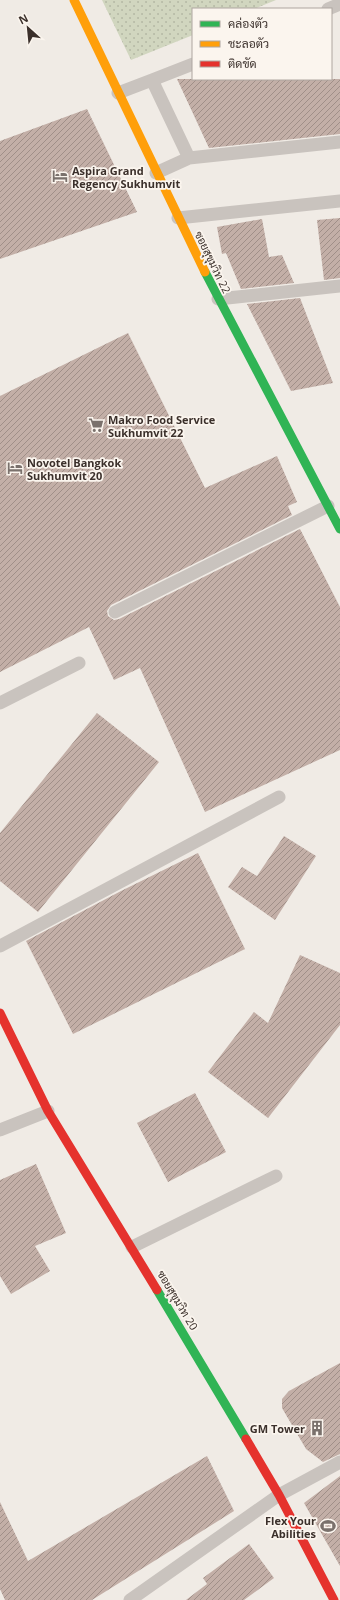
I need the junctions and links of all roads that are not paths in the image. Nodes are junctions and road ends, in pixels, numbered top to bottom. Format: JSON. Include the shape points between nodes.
{"nodes":[{"id":1,"x":74,"y":0,"type":"edge"},
{"id":2,"x":340,"y":4,"type":"edge"},
{"id":3,"x":330,"y":8,"type":"edge"},
{"id":4,"x":192,"y":64,"type":"edge"},
{"id":5,"x":152,"y":80,"type":"junction"},
{"id":6,"x":118,"y":93,"type":"junction"},
{"id":7,"x":340,"y":142,"type":"edge"},
{"id":8,"x":188,"y":158,"type":"junction"},
{"id":9,"x":156,"y":173,"type":"junction"},
{"id":10,"x":340,"y":201,"type":"edge"},
{"id":11,"x":178,"y":218,"type":"junction"},
{"id":12,"x":340,"y":286,"type":"edge"},
{"id":13,"x":218,"y":299,"type":"junction"},
{"id":14,"x":328,"y":506,"type":"junction"},
{"id":15,"x":340,"y":529,"type":"edge"},
{"id":16,"x":115,"y":612,"type":"dead end"},
{"id":17,"x":79,"y":663,"type":"dead end"},
{"id":18,"x":0,"y":703,"type":"edge"},
{"id":19,"x":279,"y":797,"type":"dead end"},
{"id":20,"x":0,"y":946,"type":"edge"},
{"id":21,"x":0,"y":1014,"type":"edge"},
{"id":22,"x":48,"y":1111,"type":"junction"},
{"id":23,"x":0,"y":1130,"type":"edge"},
{"id":24,"x":276,"y":1176,"type":"dead end"},
{"id":25,"x":132,"y":1247,"type":"junction"},
{"id":26,"x":340,"y":1462,"type":"edge"},
{"id":27,"x":279,"y":1495,"type":"junction"},
{"id":28,"x":130,"y":1600,"type":"edge"},
{"id":29,"x":334,"y":1600,"type":"edge"}],
"edges":[{"from":1,"to":6,"type":"street","name":"ซอยสุขุมวิท 22"},
{"from":2,"to":3,"type":"lane"},
{"from":4,"to":5,"type":"lane"},
{"from":5,"to":6,"type":"lane"},
{"from":5,"to":8,"type":"lane"},
{"from":6,"to":9,"type":"street","name":"ซอยสุขุมวิท 22"},
{"from":7,"to":8,"type":"lane"},
{"from":8,"to":9,"type":"lane"},
{"from":9,"to":11,"type":"street","name":"ซอยสุขุมวิท 22"},
{"from":10,"to":11,"type":"lane"},
{"from":11,"to":13,"type":"street","name":"ซอยสุขุมวิท 22"},
{"from":12,"to":13,"type":"lane"},
{"from":13,"to":14,"type":"street","name":"ซอยสุขุมวิท 22"},
{"from":14,"to":15,"type":"street","name":"ซอยสุขุมวิท 22"},
{"from":14,"to":16,"type":"lane"},
{"from":17,"to":18,"type":"lane"},
{"from":19,"to":20,"type":"lane"},
{"from":21,"to":22,"type":"street","name":"ซอยสุขุมวิท 20"},
{"from":22,"to":23,"type":"lane"},
{"from":22,"to":25,"type":"street","name":"ซอยสุขุมวิท 20"},
{"from":24,"to":25,"type":"lane"},
{"from":25,"to":27,"type":"street","name":"ซอยสุขุมวิท 20"},
{"from":26,"to":27,"type":"lane"},
{"from":27,"to":28,"type":"lane"},
{"from":27,"to":29,"type":"street","name":"ซอยสุขุมวิท 20"}]}
